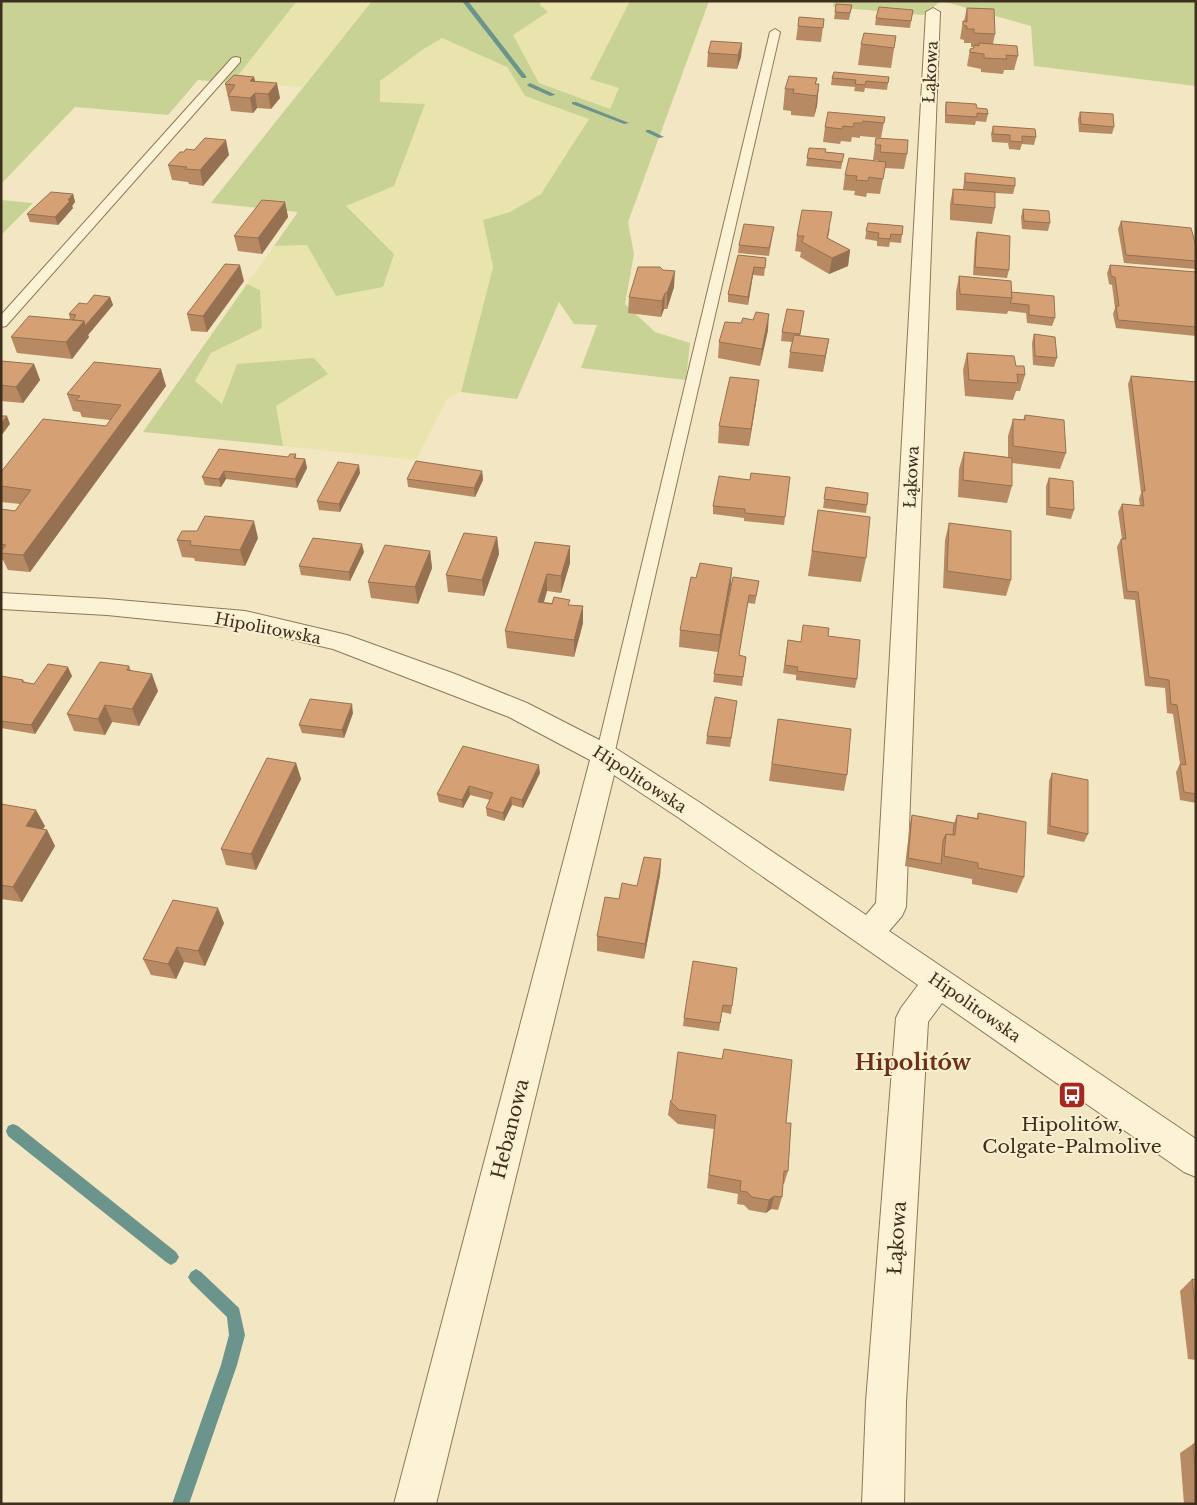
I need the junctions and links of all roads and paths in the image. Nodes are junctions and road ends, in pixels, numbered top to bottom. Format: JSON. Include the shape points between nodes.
{"nodes":[{"id":1,"x":933,"y":12,"type":"dead end"},
{"id":2,"x":775,"y":32,"type":"dead end"},
{"id":3,"x":236,"y":60,"type":"dead end"},
{"id":4,"x":1,"y":324,"type":"edge"},
{"id":5,"x":1,"y":601,"type":"edge"},
{"id":6,"x":606,"y":755,"type":"junction"},
{"id":7,"x":869,"y":933,"type":"junction"},
{"id":8,"x":939,"y":982,"type":"junction"},
{"id":9,"x":1196,"y":1160,"type":"edge"},
{"id":10,"x":414,"y":1504,"type":"edge"},
{"id":11,"x":883,"y":1504,"type":"edge"}],
"edges":[{"from":1,"to":7,"type":"street","name":"Łąkowa","via":[[891,907]]},
{"from":2,"to":6,"type":"lane"},
{"from":3,"to":4,"type":"lane"},
{"from":5,"to":6,"type":"street","name":"Hipolitowska","via":[[245,620],[338,642],[446,680],[518,710]]},
{"from":6,"to":7,"type":"street","name":"Hipolitowska"},
{"from":6,"to":10,"type":"street","name":"Hebanowa"},
{"from":7,"to":8,"type":"street","name":"Hipolitowska"},
{"from":8,"to":9,"type":"street","name":"Hipolitowska"},
{"from":8,"to":11,"type":"street","name":"Łąkowa","via":[[912,1018],[886,1402]]}]}
